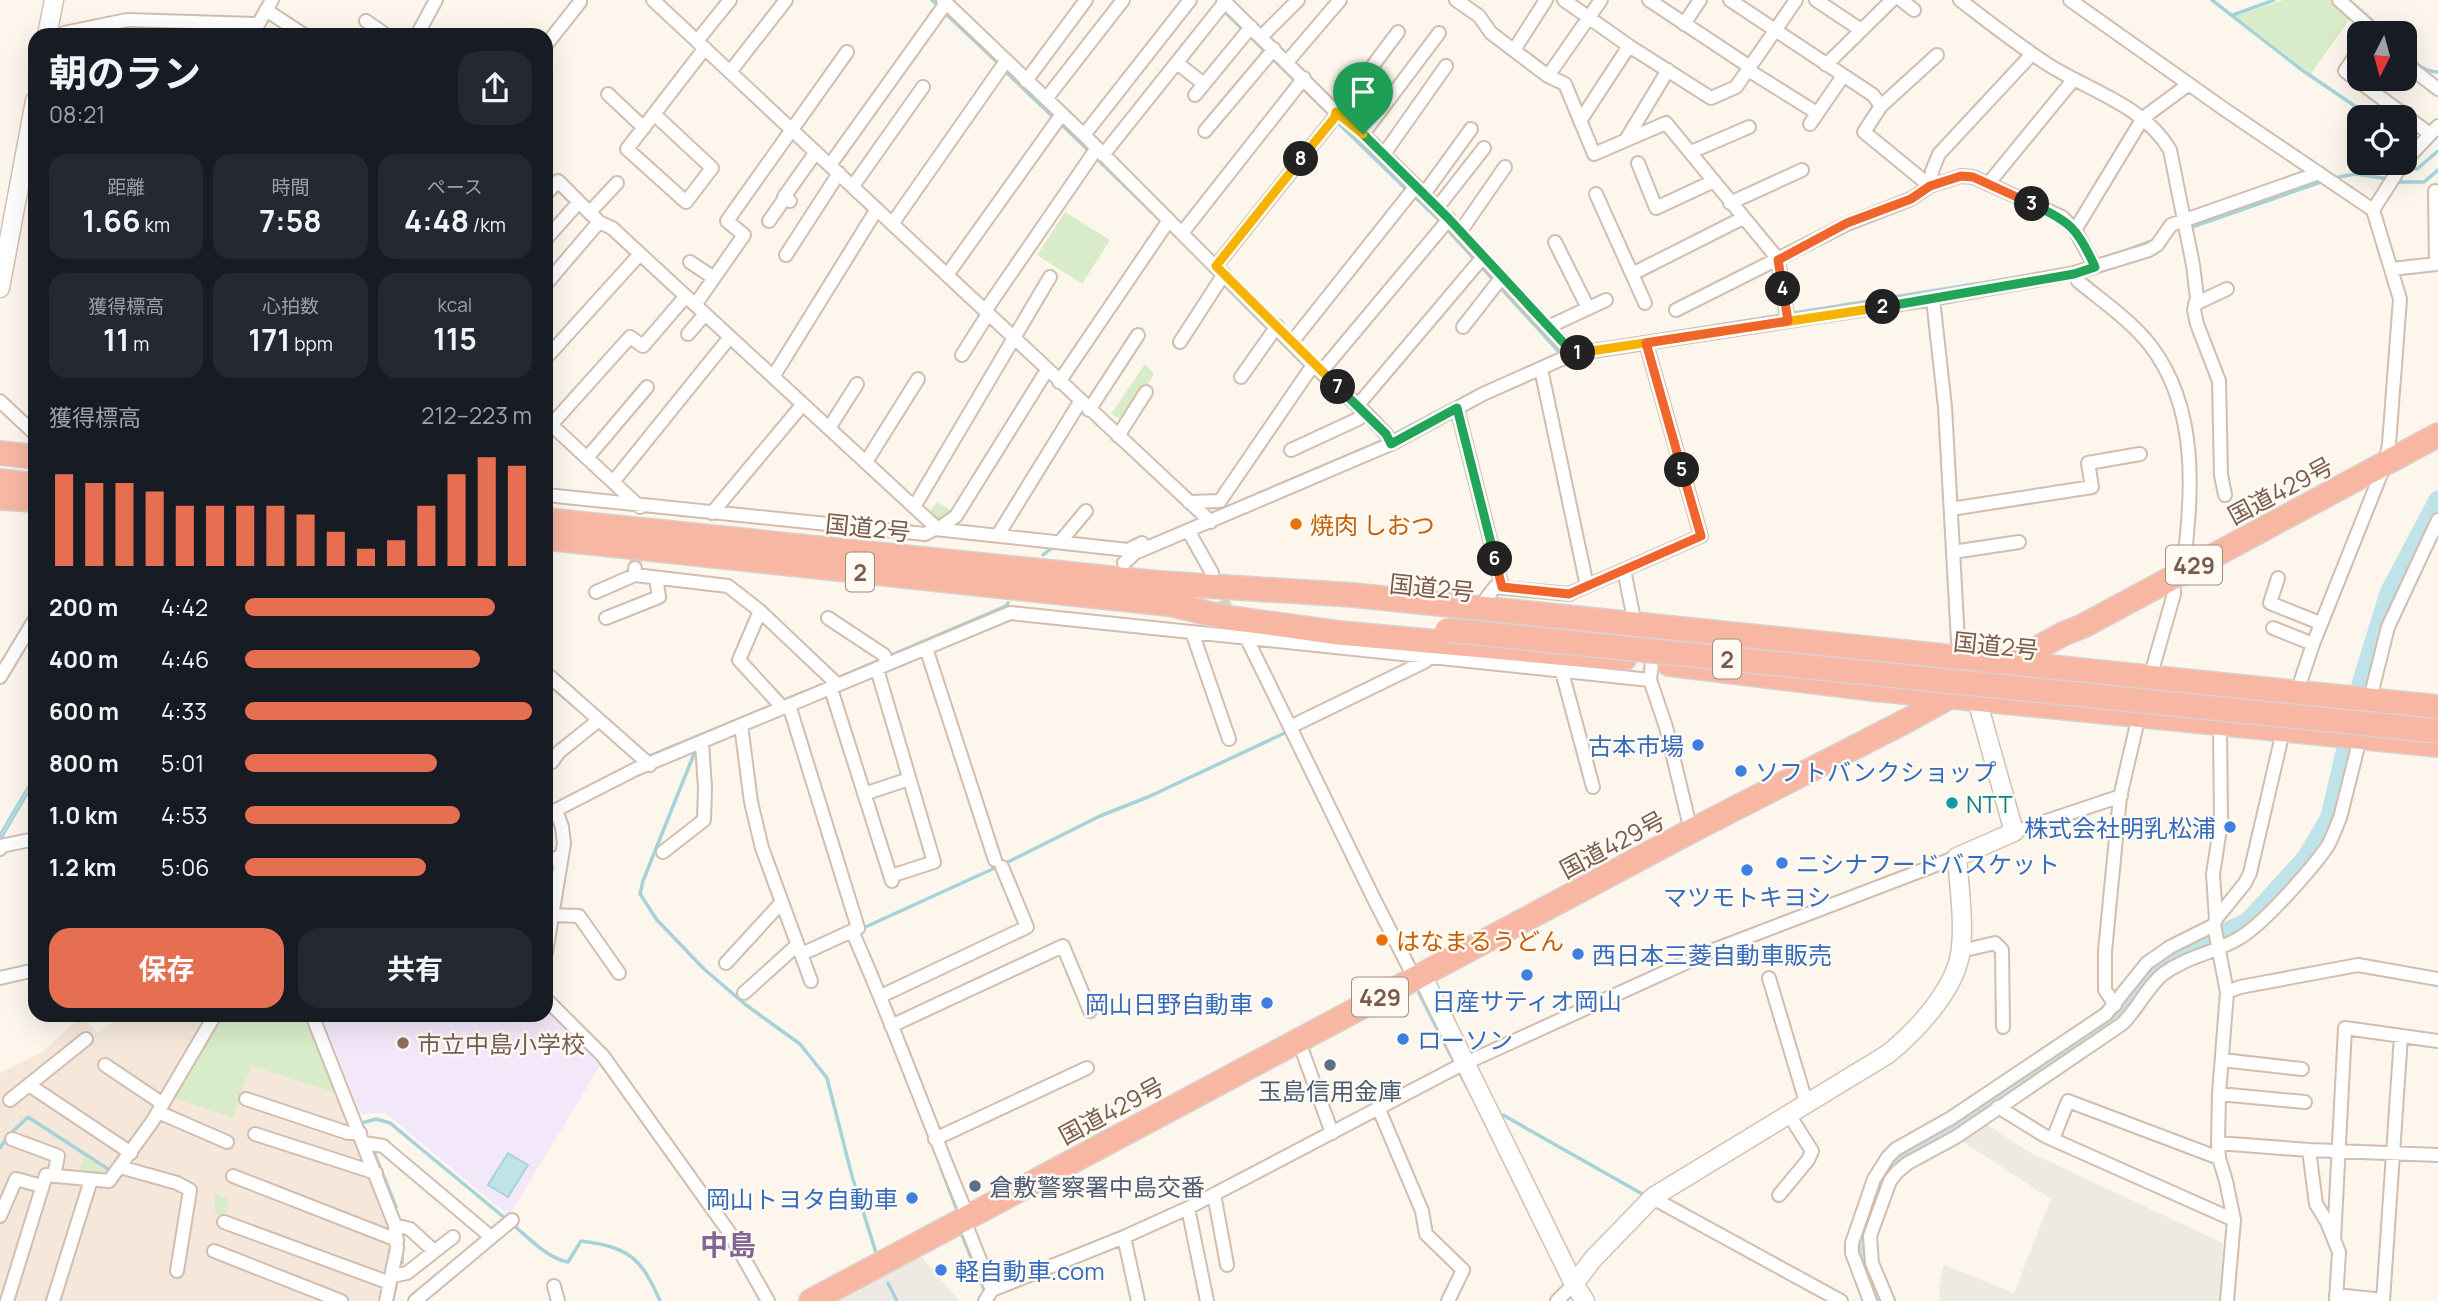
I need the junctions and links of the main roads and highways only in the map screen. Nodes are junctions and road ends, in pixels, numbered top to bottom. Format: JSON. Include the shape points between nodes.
{"nodes":[{"id":1,"x":2438,"y":435,"type":"edge"},
{"id":2,"x":0,"y":453,"type":"edge"},
{"id":3,"x":28,"y":456,"type":"edge"},
{"id":4,"x":0,"y":467,"type":"edge"},
{"id":5,"x":28,"y":469,"type":"edge"},
{"id":6,"x":0,"y":481,"type":"edge"},
{"id":7,"x":28,"y":484,"type":"edge"},
{"id":8,"x":0,"y":498,"type":"edge"},
{"id":9,"x":28,"y":500,"type":"edge"},
{"id":10,"x":553,"y":521,"type":"edge"},
{"id":11,"x":553,"y":539,"type":"edge"},
{"id":12,"x":1144,"y":582,"type":"junction"},
{"id":13,"x":1174,"y":604,"type":"junction"},
{"id":14,"x":2083,"y":626,"type":"junction"},
{"id":15,"x":1448,"y":639,"type":"junction"},
{"id":16,"x":1937,"y":656,"type":"junction"},
{"id":17,"x":2010,"y":663,"type":"junction"},
{"id":18,"x":2072,"y":670,"type":"junction"},
{"id":19,"x":1873,"y":689,"type":"junction"},
{"id":20,"x":1973,"y":691,"type":"junction"},
{"id":21,"x":2438,"y":707,"type":"edge"},
{"id":22,"x":2438,"y":717,"type":"edge"},
{"id":23,"x":2438,"y":731,"type":"edge"},
{"id":24,"x":1858,"y":745,"type":"junction"},
{"id":25,"x":2438,"y":745,"type":"edge"},
{"id":26,"x":811,"y":1301,"type":"edge"}],
"edges":[{"from":1,"to":14,"type":"highway","name":"国道429号","number":"429"},
{"from":2,"to":3,"type":"highway"},
{"from":4,"to":5,"type":"highway"},
{"from":6,"to":7,"type":"highway"},
{"from":8,"to":9,"type":"highway"},
{"from":10,"to":12,"type":"highway","name":"国道2号","number":"2"},
{"from":11,"to":13,"type":"highway","name":"国道2号","number":"2"},
{"from":12,"to":15,"type":"highway","name":"国道2号","number":"2"},
{"from":12,"to":16,"type":"highway","via":[[1341,594]]},
{"from":13,"to":15,"type":"highway","name":"国道2号","number":"2"},
{"from":13,"to":19,"type":"highway","via":[[1223,617],[1651,671]]},
{"from":14,"to":17,"type":"highway","name":"国道429号","number":"429"},
{"from":14,"to":18,"type":"highway","via":[[2066,646]]},
{"from":15,"to":22,"type":"highway","name":"国道2号","number":"2"},
{"from":15,"to":23,"type":"highway","name":"国道2号","number":"2","bridge":true},
{"from":16,"to":17,"type":"highway"},
{"from":16,"to":20,"type":"highway","via":[[1958,666]]},
{"from":17,"to":18,"type":"highway"},
{"from":17,"to":20,"type":"highway","name":"国道429号","number":"429"},
{"from":18,"to":21,"type":"highway"},
{"from":19,"to":20,"type":"highway"},
{"from":19,"to":24,"type":"highway","via":[[1883,695],[1887,712]]},
{"from":20,"to":24,"type":"highway","name":"国道429号","number":"429"},
{"from":20,"to":25,"type":"highway","via":[[2138,716]]},
{"from":24,"to":26,"type":"highway","name":"国道429号","number":"429"}]}
